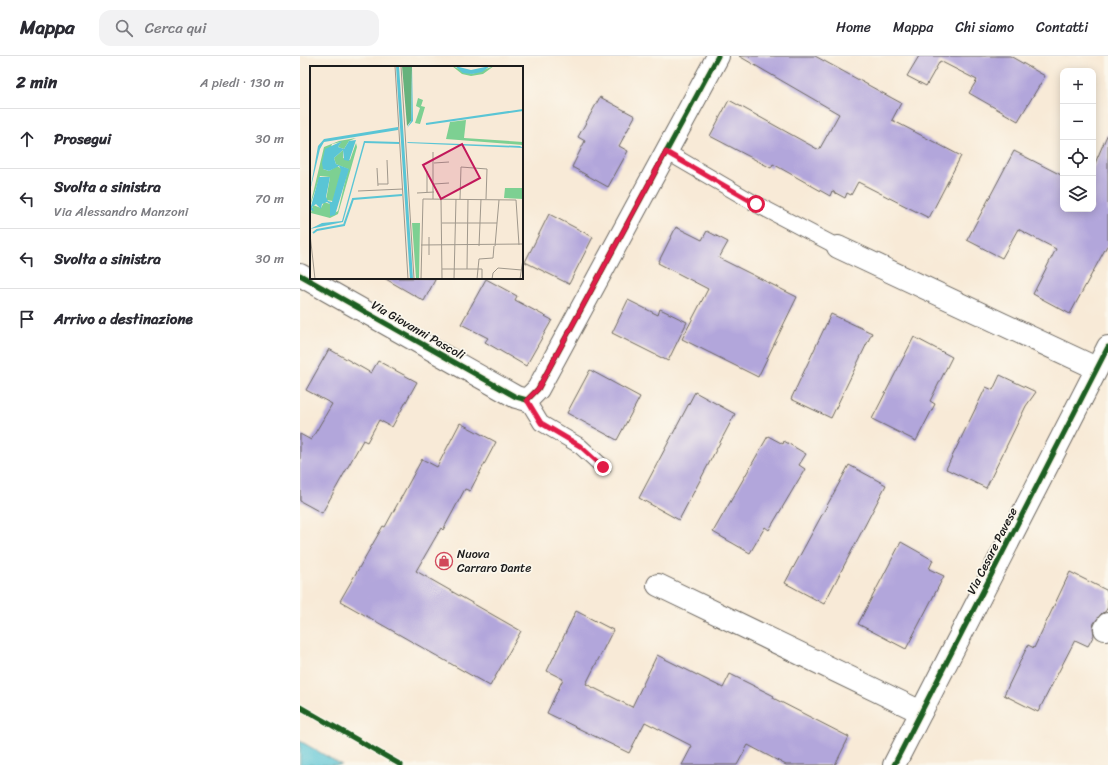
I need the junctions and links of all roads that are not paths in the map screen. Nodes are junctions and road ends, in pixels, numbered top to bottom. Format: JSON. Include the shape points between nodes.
{"nodes":[{"id":1,"x":718,"y":56,"type":"edge"},
{"id":2,"x":666,"y":152,"type":"junction"},
{"id":3,"x":838,"y":247,"type":"joint"},
{"id":4,"x":300,"y":275,"type":"edge"},
{"id":5,"x":1108,"y":347,"type":"edge"},
{"id":6,"x":1096,"y":368,"type":"junction"},
{"id":7,"x":527,"y":400,"type":"junction"},
{"id":8,"x":603,"y":467,"type":"dead end"},
{"id":9,"x":658,"y":585,"type":"dead end"},
{"id":10,"x":921,"y":712,"type":"junction"},
{"id":11,"x":894,"y":765,"type":"edge"}],
"edges":[{"from":1,"to":2,"type":"street"},
{"from":2,"to":3,"type":"lane","via":[[756,204]]},
{"from":2,"to":7,"type":"street","via":[[538,389]]},
{"from":3,"to":6,"type":"street"},
{"from":4,"to":7,"type":"street","name":"Via Giovanni Pascoli","via":[[516,397]]},
{"from":5,"to":6,"type":"street","name":"Via Cesare Pavese"},
{"from":6,"to":10,"type":"street","name":"Via Cesare Pavese"},
{"from":7,"to":8,"type":"lane","via":[[541,423],[580,446]]},
{"from":9,"to":10,"type":"street"},
{"from":10,"to":11,"type":"street","name":"Via Cesare Pavese"}]}
